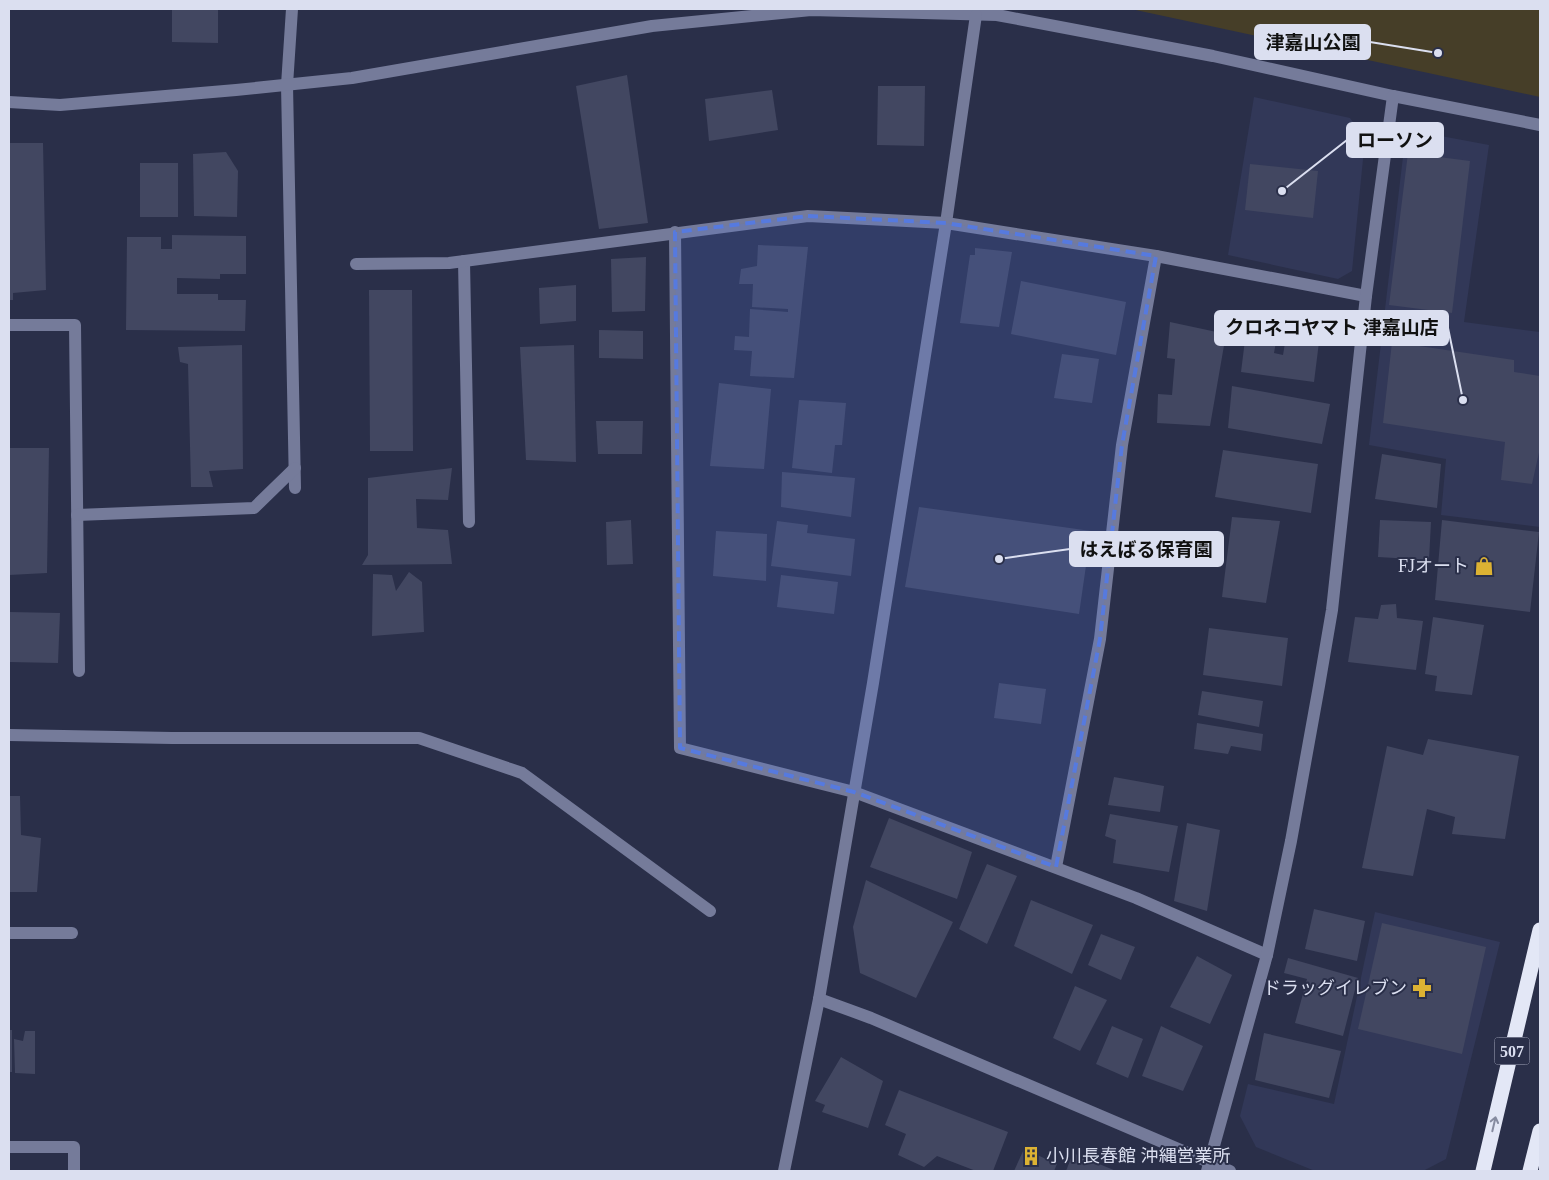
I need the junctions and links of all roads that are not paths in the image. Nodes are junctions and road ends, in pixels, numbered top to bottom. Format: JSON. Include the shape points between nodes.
{"nodes":[{"id":1,"x":292,"y":9,"type":"edge"},
{"id":2,"x":976,"y":15,"type":"junction"},
{"id":3,"x":288,"y":85,"type":"junction"},
{"id":4,"x":1394,"y":96,"type":"junction"},
{"id":5,"x":9,"y":102,"type":"edge"},
{"id":6,"x":1540,"y":126,"type":"edge"},
{"id":7,"x":946,"y":223,"type":"junction"},
{"id":8,"x":675,"y":232,"type":"junction"},
{"id":9,"x":1156,"y":256,"type":"junction"},
{"id":10,"x":464,"y":261,"type":"junction"},
{"id":11,"x":356,"y":264,"type":"dead end"},
{"id":12,"x":1366,"y":296,"type":"junction"},
{"id":13,"x":9,"y":325,"type":"edge"},
{"id":14,"x":295,"y":468,"type":"junction"},
{"id":15,"x":295,"y":488,"type":"dead end"},
{"id":16,"x":77,"y":516,"type":"junction"},
{"id":17,"x":469,"y":522,"type":"dead end"},
{"id":18,"x":79,"y":671,"type":"dead end"},
{"id":19,"x":9,"y":735,"type":"edge"},
{"id":20,"x":854,"y":792,"type":"junction"},
{"id":21,"x":1056,"y":867,"type":"junction"},
{"id":22,"x":710,"y":911,"type":"dead end"},
{"id":23,"x":1540,"y":930,"type":"edge"},
{"id":24,"x":9,"y":932,"type":"edge"},
{"id":25,"x":72,"y":933,"type":"dead end"},
{"id":26,"x":1268,"y":955,"type":"junction"},
{"id":27,"x":818,"y":999,"type":"junction"},
{"id":28,"x":1540,"y":1131,"type":"edge"},
{"id":29,"x":9,"y":1147,"type":"edge"},
{"id":30,"x":1208,"y":1167,"type":"edge"},
{"id":31,"x":74,"y":1171,"type":"edge"},
{"id":32,"x":784,"y":1171,"type":"edge"},
{"id":33,"x":1230,"y":1171,"type":"edge"},
{"id":34,"x":1483,"y":1171,"type":"edge"},
{"id":35,"x":1530,"y":1171,"type":"edge"}],
"edges":[{"from":1,"to":3,"type":"street"},
{"from":2,"to":3,"type":"street","via":[[811,10],[652,26],[352,78]]},
{"from":2,"to":4,"type":"street","via":[[997,15],[1213,56]]},
{"from":2,"to":7,"type":"street"},
{"from":3,"to":5,"type":"street","via":[[60,105]]},
{"from":3,"to":14,"type":"street"},
{"from":4,"to":6,"type":"street"},
{"from":4,"to":12,"type":"street"},
{"from":7,"to":8,"type":"street","via":[[808,216]]},
{"from":7,"to":9,"type":"street"},
{"from":7,"to":20,"type":"street"},
{"from":8,"to":10,"type":"street"},
{"from":8,"to":20,"type":"street","via":[[680,748]]},
{"from":9,"to":12,"type":"street"},
{"from":9,"to":21,"type":"street","via":[[1122,445],[1100,640]]},
{"from":10,"to":11,"type":"street"},
{"from":10,"to":17,"type":"street"},
{"from":12,"to":26,"type":"street","via":[[1332,610],[1292,841]]},
{"from":13,"to":16,"type":"street","via":[[75,325]]},
{"from":14,"to":15,"type":"street"},
{"from":14,"to":16,"type":"street","via":[[254,508]]},
{"from":16,"to":18,"type":"street"},
{"from":19,"to":22,"type":"street","via":[[419,738],[522,773]]},
{"from":20,"to":21,"type":"street"},
{"from":20,"to":27,"type":"street"},
{"from":21,"to":26,"type":"street"},
{"from":34,"to":23,"type":"highway","number":"507","one_way":true},
{"from":24,"to":25,"type":"street"},
{"from":26,"to":30,"type":"street"},
{"from":27,"to":30,"type":"street","via":[[880,1022]]},
{"from":27,"to":32,"type":"street"},
{"from":28,"to":35,"type":"highway"},
{"from":29,"to":31,"type":"street","via":[[74,1147]]},
{"from":30,"to":33,"type":"street"}]}
